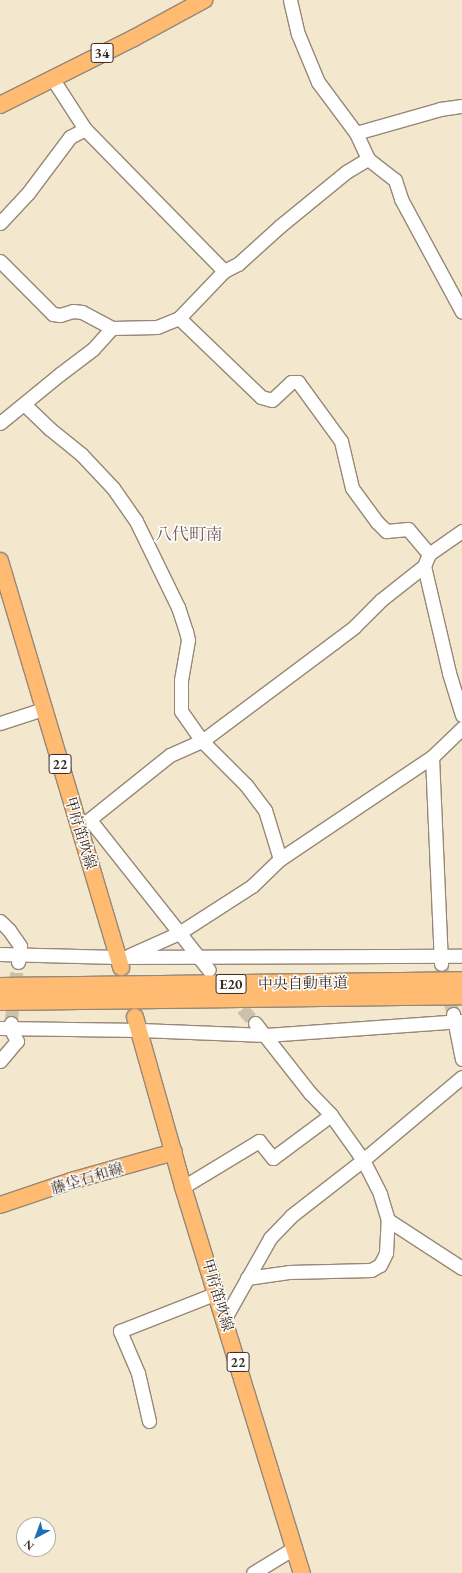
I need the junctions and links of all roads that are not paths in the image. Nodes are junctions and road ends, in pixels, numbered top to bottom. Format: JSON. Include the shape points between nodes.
{"nodes":[{"id":1,"x":204,"y":0,"type":"edge"},
{"id":2,"x":290,"y":0,"type":"edge"},
{"id":3,"x":52,"y":78,"type":"junction"},
{"id":4,"x":0,"y":105,"type":"edge"},
{"id":5,"x":462,"y":106,"type":"edge"},
{"id":6,"x":86,"y":129,"type":"junction"},
{"id":7,"x":356,"y":133,"type":"junction"},
{"id":8,"x":368,"y":159,"type":"junction"},
{"id":9,"x":0,"y":223,"type":"edge"},
{"id":10,"x":0,"y":261,"type":"edge"},
{"id":11,"x":224,"y":271,"type":"junction"},
{"id":12,"x":462,"y":312,"type":"edge"},
{"id":13,"x":179,"y":318,"type":"junction"},
{"id":14,"x":112,"y":328,"type":"junction"},
{"id":15,"x":24,"y":404,"type":"junction"},
{"id":16,"x":0,"y":423,"type":"edge"},
{"id":17,"x":462,"y":531,"type":"edge"},
{"id":18,"x":427,"y":560,"type":"junction"},
{"id":19,"x":0,"y":564,"type":"edge"},
{"id":20,"x":43,"y":709,"type":"junction"},
{"id":21,"x":462,"y":715,"type":"edge"},
{"id":22,"x":0,"y":723,"type":"edge"},
{"id":23,"x":462,"y":728,"type":"edge"},
{"id":24,"x":202,"y":741,"type":"junction"},
{"id":25,"x":432,"y":757,"type":"junction"},
{"id":26,"x":85,"y":824,"type":"junction"},
{"id":27,"x":280,"y":859,"type":"junction"},
{"id":28,"x":0,"y":921,"type":"edge"},
{"id":29,"x":178,"y":933,"type":"junction"},
{"id":30,"x":0,"y":954,"type":"edge"},
{"id":31,"x":462,"y":956,"type":"edge"},
{"id":32,"x":19,"y":958,"type":"junction"},
{"id":33,"x":198,"y":958,"type":"junction"},
{"id":34,"x":440,"y":960,"type":"junction"},
{"id":35,"x":121,"y":961,"type":"junction"},
{"id":36,"x":209,"y":970,"type":"dead end"},
{"id":37,"x":462,"y":981,"type":"edge"},
{"id":38,"x":0,"y":987,"type":"edge"},
{"id":39,"x":462,"y":996,"type":"edge"},
{"id":40,"x":166,"y":1000,"type":"junction"},
{"id":41,"x":0,"y":1001,"type":"edge"},
{"id":42,"x":457,"y":1018,"type":"edge"},
{"id":43,"x":5,"y":1023,"type":"edge"},
{"id":44,"x":255,"y":1023,"type":"tunnel mouth"},
{"id":45,"x":138,"y":1024,"type":"junction"},
{"id":46,"x":266,"y":1035,"type":"junction"},
{"id":47,"x":462,"y":1059,"type":"edge"},
{"id":48,"x":0,"y":1061,"type":"edge"},
{"id":49,"x":462,"y":1077,"type":"edge"},
{"id":50,"x":331,"y":1115,"type":"junction"},
{"id":51,"x":174,"y":1152,"type":"junction"},
{"id":52,"x":363,"y":1160,"type":"junction"},
{"id":53,"x":183,"y":1187,"type":"junction"},
{"id":54,"x":0,"y":1205,"type":"edge"},
{"id":55,"x":388,"y":1220,"type":"junction"},
{"id":56,"x":462,"y":1268,"type":"edge"},
{"id":57,"x":247,"y":1278,"type":"junction"},
{"id":58,"x":217,"y":1293,"type":"junction"},
{"id":59,"x":225,"y":1318,"type":"junction"},
{"id":60,"x":149,"y":1421,"type":"dead end"},
{"id":61,"x":294,"y":1548,"type":"junction"},
{"id":62,"x":253,"y":1573,"type":"edge"},
{"id":63,"x":302,"y":1573,"type":"edge"}],
"edges":[{"from":1,"to":3,"type":"main road","number":"34"},
{"from":2,"to":7,"type":"street","via":[[298,34],[318,82]]},
{"from":3,"to":4,"type":"main road","number":"34"},
{"from":3,"to":6,"type":"street"},
{"from":5,"to":7,"type":"street","via":[[440,109]]},
{"from":6,"to":9,"type":"street","via":[[70,137],[28,193]]},
{"from":6,"to":11,"type":"street"},
{"from":7,"to":8,"type":"street"},
{"from":8,"to":11,"type":"street","via":[[346,172],[238,264]]},
{"from":8,"to":12,"type":"street","via":[[395,180],[401,199]]},
{"from":10,"to":14,"type":"street","via":[[53,314],[82,312]]},
{"from":11,"to":13,"type":"street"},
{"from":13,"to":14,"type":"street","via":[[157,327]]},
{"from":13,"to":18,"type":"street","via":[[261,397],[272,400],[291,382],[298,382],[340,441],[352,488],[386,531],[408,529]]},
{"from":14,"to":15,"type":"street","via":[[93,349]]},
{"from":15,"to":16,"type":"street"},
{"from":15,"to":24,"type":"street","via":[[81,454],[113,488],[136,521],[178,607],[186,631],[188,640],[181,680],[181,711]]},
{"from":17,"to":18,"type":"street"},
{"from":18,"to":21,"type":"street","via":[[449,673]]},
{"from":18,"to":24,"type":"street","via":[[354,627]]},
{"from":19,"to":20,"type":"main road","name":"甲府笛吹線","number":"22"},
{"from":20,"to":22,"type":"street"},
{"from":20,"to":26,"type":"main road","name":"甲府笛吹線","number":"22"},
{"from":23,"to":25,"type":"street"},
{"from":24,"to":26,"type":"street","via":[[170,755]]},
{"from":24,"to":27,"type":"street","via":[[246,785],[265,810]]},
{"from":25,"to":27,"type":"street"},
{"from":25,"to":34,"type":"street"},
{"from":26,"to":29,"type":"street"},
{"from":26,"to":35,"type":"main road","name":"甲府笛吹線","number":"22"},
{"from":27,"to":29,"type":"street","via":[[252,886]]},
{"from":28,"to":32,"type":"street","via":[[10,930],[20,946]]},
{"from":29,"to":33,"type":"street"},
{"from":29,"to":35,"type":"street"},
{"from":30,"to":32,"type":"street"},
{"from":31,"to":34,"type":"street"},
{"from":32,"to":35,"type":"street"},
{"from":33,"to":34,"type":"street"},
{"from":33,"to":35,"type":"street"},
{"from":33,"to":36,"type":"street"},
{"from":37,"to":38,"type":"highway","name":"中央自動車道","number":"E20"},
{"from":39,"to":40,"type":"highway","name":"中央自動車道","number":"E20"},
{"from":40,"to":41,"type":"highway","name":"中央自動車道","number":"E20"},
{"from":40,"to":43,"type":"highway"},
{"from":42,"to":46,"type":"street"},
{"from":42,"to":47,"type":"street"},
{"from":43,"to":45,"type":"street"},
{"from":43,"to":48,"type":"street","via":[[17,1041]]},
{"from":44,"to":46,"type":"street"},
{"from":45,"to":46,"type":"street"},
{"from":45,"to":51,"type":"main road","name":"甲府笛吹線","number":"22"},
{"from":46,"to":50,"type":"street","via":[[310,1093]]},
{"from":49,"to":52,"type":"street"},
{"from":50,"to":52,"type":"street"},
{"from":50,"to":53,"type":"street","via":[[273,1158],[259,1141]]},
{"from":51,"to":53,"type":"main road","name":"甲府笛吹線","number":"22"},
{"from":51,"to":54,"type":"main road","name":"藤垈石和線"},
{"from":52,"to":55,"type":"street","via":[[380,1194]]},
{"from":52,"to":57,"type":"street","via":[[291,1216],[270,1238]]},
{"from":53,"to":58,"type":"main road","name":"甲府笛吹線","number":"22"},
{"from":55,"to":56,"type":"street"},
{"from":55,"to":57,"type":"street","via":[[386,1253],[380,1265],[371,1270],[289,1272]]},
{"from":57,"to":59,"type":"street"},
{"from":58,"to":59,"type":"main road","name":"甲府笛吹線","number":"22"},
{"from":58,"to":60,"type":"street","via":[[120,1331],[138,1373]]},
{"from":59,"to":61,"type":"main road","name":"甲府笛吹線","number":"22"},
{"from":61,"to":62,"type":"street"},
{"from":61,"to":63,"type":"main road","name":"甲府笛吹線","number":"22"}]}
